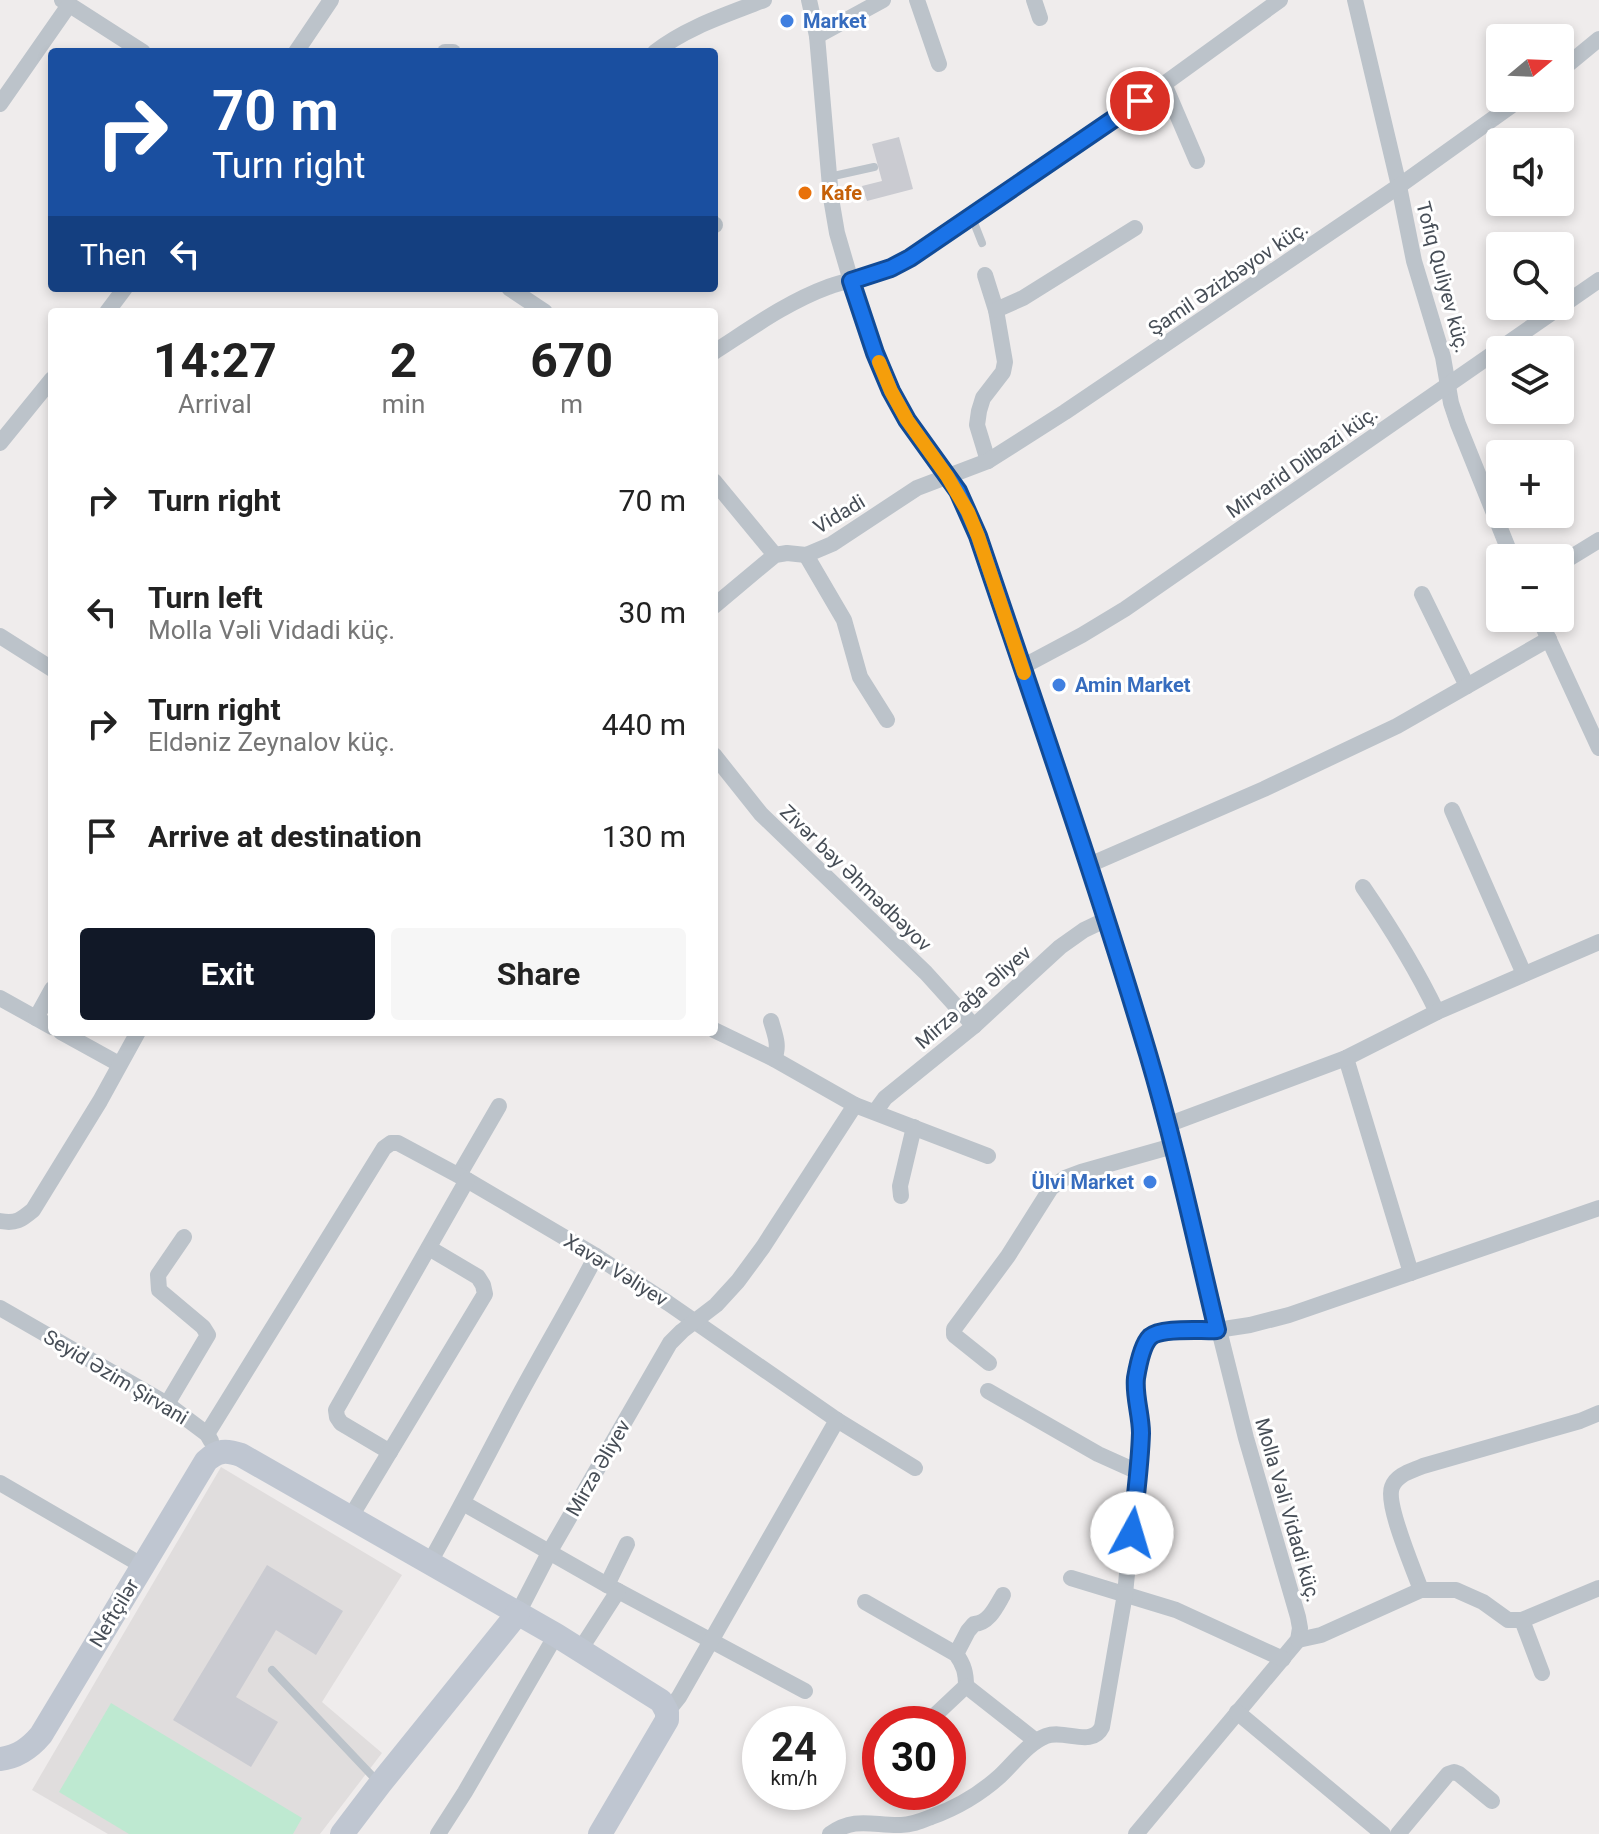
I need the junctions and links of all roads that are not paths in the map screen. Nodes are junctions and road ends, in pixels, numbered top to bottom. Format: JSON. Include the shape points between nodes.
{"nodes":[{"id":1,"x":331,"y":0,"type":"edge"},
{"id":2,"x":764,"y":0,"type":"edge"},
{"id":3,"x":809,"y":0,"type":"edge"},
{"id":4,"x":883,"y":0,"type":"edge"},
{"id":5,"x":917,"y":0,"type":"edge"},
{"id":6,"x":1034,"y":0,"type":"edge"},
{"id":7,"x":1280,"y":0,"type":"edge"},
{"id":8,"x":1355,"y":0,"type":"edge"},
{"id":9,"x":66,"y":2,"type":"edge"},
{"id":10,"x":1040,"y":18,"type":"dead end"},
{"id":11,"x":817,"y":36,"type":"junction"},
{"id":12,"x":1599,"y":39,"type":"edge"},
{"id":13,"x":137,"y":48,"type":"edge"},
{"id":14,"x":299,"y":48,"type":"edge"},
{"id":15,"x":660,"y":48,"type":"edge"},
{"id":16,"x":1574,"y":60,"type":"edge"},
{"id":17,"x":939,"y":64,"type":"dead end"},
{"id":18,"x":1164,"y":84,"type":"junction"},
{"id":19,"x":0,"y":104,"type":"edge"},
{"id":20,"x":1502,"y":112,"type":"edge"},
{"id":21,"x":1197,"y":161,"type":"dead end"},
{"id":22,"x":874,"y":167,"type":"dead end"},
{"id":23,"x":829,"y":177,"type":"junction"},
{"id":24,"x":1399,"y":186,"type":"junction"},
{"id":25,"x":971,"y":215,"type":"junction"},
{"id":26,"x":1135,"y":228,"type":"dead end"},
{"id":27,"x":982,"y":243,"type":"dead end"},
{"id":28,"x":985,"y":275,"type":"dead end"},
{"id":29,"x":1599,"y":280,"type":"edge"},
{"id":30,"x":851,"y":281,"type":"junction"},
{"id":31,"x":515,"y":292,"type":"edge"},
{"id":32,"x":539,"y":308,"type":"edge"},
{"id":33,"x":996,"y":310,"type":"junction"},
{"id":34,"x":718,"y":349,"type":"edge"},
{"id":35,"x":48,"y":384,"type":"edge"},
{"id":36,"x":1449,"y":384,"type":"junction"},
{"id":37,"x":0,"y":443,"type":"edge"},
{"id":38,"x":988,"y":461,"type":"junction"},
{"id":39,"x":947,"y":476,"type":"junction"},
{"id":40,"x":718,"y":486,"type":"edge"},
{"id":41,"x":1599,"y":540,"type":"edge"},
{"id":42,"x":1506,"y":544,"type":"edge"},
{"id":43,"x":775,"y":555,"type":"junction"},
{"id":44,"x":806,"y":555,"type":"junction"},
{"id":45,"x":1574,"y":555,"type":"edge"},
{"id":46,"x":1422,"y":594,"type":"dead end"},
{"id":47,"x":718,"y":603,"type":"edge"},
{"id":48,"x":1546,"y":632,"type":"edge"},
{"id":49,"x":0,"y":636,"type":"edge"},
{"id":50,"x":1549,"y":639,"type":"junction"},
{"id":51,"x":48,"y":666,"type":"edge"},
{"id":52,"x":1022,"y":667,"type":"junction"},
{"id":53,"x":1467,"y":686,"type":"junction"},
{"id":54,"x":887,"y":720,"type":"dead end"},
{"id":55,"x":1599,"y":748,"type":"edge"},
{"id":56,"x":718,"y":760,"type":"edge"},
{"id":57,"x":1452,"y":810,"type":"dead end"},
{"id":58,"x":1089,"y":865,"type":"junction"},
{"id":59,"x":1363,"y":887,"type":"dead end"},
{"id":60,"x":1105,"y":920,"type":"junction"},
{"id":61,"x":1599,"y":942,"type":"edge"},
{"id":62,"x":1524,"y":974,"type":"junction"},
{"id":63,"x":48,"y":996,"type":"edge"},
{"id":64,"x":0,"y":998,"type":"edge"},
{"id":65,"x":1437,"y":1012,"type":"junction"},
{"id":66,"x":36,"y":1018,"type":"junction"},
{"id":67,"x":771,"y":1021,"type":"dead end"},
{"id":68,"x":48,"y":1025,"type":"edge"},
{"id":69,"x":974,"y":1026,"type":"junction"},
{"id":70,"x":718,"y":1032,"type":"edge"},
{"id":71,"x":68,"y":1036,"type":"edge"},
{"id":72,"x":136,"y":1036,"type":"edge"},
{"id":73,"x":1346,"y":1058,"type":"junction"},
{"id":74,"x":774,"y":1059,"type":"junction"},
{"id":75,"x":119,"y":1064,"type":"junction"},
{"id":76,"x":855,"y":1105,"type":"junction"},
{"id":77,"x":499,"y":1106,"type":"dead end"},
{"id":78,"x":875,"y":1112,"type":"junction"},
{"id":79,"x":1167,"y":1125,"type":"junction"},
{"id":80,"x":914,"y":1127,"type":"junction"},
{"id":81,"x":1173,"y":1146,"type":"junction"},
{"id":82,"x":384,"y":1148,"type":"joint"},
{"id":83,"x":988,"y":1156,"type":"dead end"},
{"id":84,"x":463,"y":1178,"type":"junction"},
{"id":85,"x":901,"y":1196,"type":"dead end"},
{"id":86,"x":1599,"y":1208,"type":"edge"},
{"id":87,"x":0,"y":1221,"type":"edge"},
{"id":88,"x":184,"y":1237,"type":"dead end"},
{"id":89,"x":429,"y":1248,"type":"junction"},
{"id":90,"x":596,"y":1256,"type":"junction"},
{"id":91,"x":1411,"y":1273,"type":"junction"},
{"id":92,"x":0,"y":1308,"type":"edge"},
{"id":93,"x":695,"y":1322,"type":"junction"},
{"id":94,"x":1217,"y":1330,"type":"junction"},
{"id":95,"x":989,"y":1363,"type":"dead end"},
{"id":96,"x":988,"y":1391,"type":"dead end"},
{"id":97,"x":167,"y":1404,"type":"junction"},
{"id":98,"x":1599,"y":1413,"type":"edge"},
{"id":99,"x":837,"y":1420,"type":"junction"},
{"id":100,"x":212,"y":1443,"type":"junction"},
{"id":101,"x":390,"y":1452,"type":"junction"},
{"id":102,"x":915,"y":1468,"type":"dead end"},
{"id":103,"x":1138,"y":1472,"type":"junction"},
{"id":104,"x":0,"y":1483,"type":"edge"},
{"id":105,"x":463,"y":1503,"type":"junction"},
{"id":106,"x":350,"y":1518,"type":"junction"},
{"id":107,"x":627,"y":1544,"type":"dead end"},
{"id":108,"x":550,"y":1551,"type":"junction"},
{"id":109,"x":430,"y":1562,"type":"junction"},
{"id":110,"x":143,"y":1566,"type":"junction"},
{"id":111,"x":1071,"y":1578,"type":"dead end"},
{"id":112,"x":612,"y":1588,"type":"junction"},
{"id":113,"x":1599,"y":1588,"type":"edge"},
{"id":114,"x":1421,"y":1590,"type":"junction"},
{"id":115,"x":1125,"y":1594,"type":"junction"},
{"id":116,"x":1003,"y":1595,"type":"dead end"},
{"id":117,"x":865,"y":1602,"type":"dead end"},
{"id":118,"x":518,"y":1613,"type":"junction"},
{"id":119,"x":1522,"y":1620,"type":"junction"},
{"id":120,"x":556,"y":1635,"type":"junction"},
{"id":121,"x":1298,"y":1640,"type":"junction"},
{"id":122,"x":710,"y":1641,"type":"junction"},
{"id":123,"x":580,"y":1650,"type":"junction"},
{"id":124,"x":956,"y":1654,"type":"junction"},
{"id":125,"x":1283,"y":1659,"type":"junction"},
{"id":126,"x":272,"y":1670,"type":"dead end"},
{"id":127,"x":1542,"y":1673,"type":"dead end"},
{"id":128,"x":966,"y":1686,"type":"junction"},
{"id":129,"x":805,"y":1691,"type":"dead end"},
{"id":130,"x":945,"y":1706,"type":"edge"},
{"id":131,"x":667,"y":1712,"type":"junction"},
{"id":132,"x":1237,"y":1712,"type":"junction"},
{"id":133,"x":1036,"y":1741,"type":"junction"},
{"id":134,"x":0,"y":1759,"type":"edge"},
{"id":135,"x":380,"y":1784,"type":"junction"},
{"id":136,"x":1492,"y":1801,"type":"dead end"},
{"id":137,"x":342,"y":1834,"type":"edge"},
{"id":138,"x":438,"y":1834,"type":"edge"},
{"id":139,"x":600,"y":1834,"type":"edge"},
{"id":140,"x":830,"y":1834,"type":"edge"},
{"id":141,"x":1136,"y":1834,"type":"edge"},
{"id":142,"x":1383,"y":1834,"type":"edge"},
{"id":143,"x":1398,"y":1834,"type":"edge"}],
"edges":[{"from":1,"to":14,"type":"street"},
{"from":2,"to":15,"type":"street","via":[[701,24]]},
{"from":3,"to":11,"type":"street","name":"Molla Vəli Vidadi küç."},
{"from":4,"to":11,"type":"street"},
{"from":5,"to":17,"type":"street"},
{"from":6,"to":10,"type":"street"},
{"from":7,"to":18,"type":"street"},
{"from":8,"to":24,"type":"street","name":"Tofiq Quliyev küç."},
{"from":9,"to":13,"type":"street"},
{"from":9,"to":19,"type":"street"},
{"from":11,"to":23,"type":"street","name":"Molla Vəli Vidadi küç."},
{"from":12,"to":16,"type":"street"},
{"from":18,"to":21,"type":"street"},
{"from":18,"to":25,"type":"street"},
{"from":20,"to":24,"type":"street","name":"Şamil Əzizbəyov küç."},
{"from":22,"to":23,"type":"lane"},
{"from":23,"to":30,"type":"street","name":"Molla Vəli Vidadi küç."},
{"from":24,"to":36,"type":"street","name":"Tofiq Quliyev küç."},
{"from":24,"to":38,"type":"street","name":"Şamil Əzizbəyov küç."},
{"from":25,"to":27,"type":"lane"},
{"from":25,"to":30,"type":"street","via":[[900,263]]},
{"from":26,"to":33,"type":"street"},
{"from":28,"to":33,"type":"street"},
{"from":29,"to":36,"type":"street","name":"Mirvarid Dilbazi küç."},
{"from":30,"to":34,"type":"street","via":[[818,291]]},
{"from":30,"to":39,"type":"street","name":"Molla Vəli Vidadi küç.","via":[[891,391]]},
{"from":31,"to":32,"type":"street"},
{"from":33,"to":38,"type":"street","via":[[1005,362],[983,398],[977,425]]},
{"from":35,"to":37,"type":"street"},
{"from":36,"to":42,"type":"street","name":"Tofiq Quliyev küç.","via":[[1458,424]]},
{"from":36,"to":52,"type":"street","name":"Mirvarid Dilbazi küç.","via":[[1125,609]]},
{"from":38,"to":39,"type":"street","name":"Şamil Əzizbəyov küç."},
{"from":39,"to":44,"type":"street","name":"Vidadi","via":[[917,488],[832,544]]},
{"from":39,"to":52,"type":"street","name":"Molla Vəli Vidadi küç.","via":[[978,536]]},
{"from":40,"to":43,"type":"street"},
{"from":41,"to":45,"type":"street"},
{"from":43,"to":44,"type":"street","name":"Vidadi"},
{"from":43,"to":47,"type":"street"},
{"from":44,"to":54,"type":"street","via":[[844,620],[860,677]]},
{"from":46,"to":53,"type":"street"},
{"from":48,"to":50,"type":"street"},
{"from":49,"to":51,"type":"street"},
{"from":50,"to":53,"type":"street"},
{"from":50,"to":55,"type":"street"},
{"from":52,"to":58,"type":"street","name":"Molla Vəli Vidadi küç."},
{"from":53,"to":58,"type":"street","via":[[1264,789]]},
{"from":56,"to":69,"type":"street","name":"Zivər bəy Əhmədbəyov","via":[[761,814]]},
{"from":57,"to":62,"type":"street"},
{"from":58,"to":60,"type":"street","name":"Molla Vəli Vidadi küç."},
{"from":59,"to":65,"type":"street"},
{"from":60,"to":69,"type":"street","name":"Mirzə ağa Əliyev","via":[[1060,947]]},
{"from":60,"to":79,"type":"street","name":"Molla Vəli Vidadi küç."},
{"from":61,"to":62,"type":"street"},
{"from":62,"to":65,"type":"street"},
{"from":63,"to":66,"type":"street"},
{"from":64,"to":66,"type":"street"},
{"from":65,"to":73,"type":"street"},
{"from":66,"to":68,"type":"street"},
{"from":67,"to":74,"type":"street","via":[[778,1051]]},
{"from":69,"to":78,"type":"street","name":"Mirzə ağa Əliyev","via":[[885,1098]]},
{"from":70,"to":74,"type":"street"},
{"from":71,"to":75,"type":"street"},
{"from":72,"to":75,"type":"street"},
{"from":73,"to":79,"type":"street"},
{"from":73,"to":91,"type":"street"},
{"from":74,"to":76,"type":"street"},
{"from":75,"to":87,"type":"street","via":[[33,1210],[20,1221]]},
{"from":76,"to":78,"type":"street"},
{"from":76,"to":93,"type":"street","name":"Mirzə Əliyev","via":[[763,1247],[726,1296]]},
{"from":77,"to":84,"type":"street"},
{"from":78,"to":80,"type":"street"},
{"from":79,"to":81,"type":"street","name":"Molla Vəli Vidadi küç."},
{"from":80,"to":83,"type":"street"},
{"from":80,"to":85,"type":"street"},
{"from":81,"to":94,"type":"street","name":"Molla Vəli Vidadi küç."},
{"from":81,"to":95,"type":"street","via":[[1081,1172],[1051,1188],[954,1329],[954,1335]]},
{"from":82,"to":84,"type":"street","name":"Xavər Vəliyev","via":[[398,1143]]},
{"from":82,"to":100,"type":"street","name":"Neftçilər"},
{"from":84,"to":89,"type":"street"},
{"from":84,"to":90,"type":"street","name":"Xavər Vəliyev"},
{"from":86,"to":91,"type":"street"},
{"from":88,"to":97,"type":"street","via":[[158,1275],[159,1290],[208,1335]]},
{"from":89,"to":101,"type":"street","via":[[336,1410],[341,1423]]},
{"from":89,"to":101,"type":"street","via":[[478,1277],[485,1294]]},
{"from":90,"to":93,"type":"street","name":"Xavər Vəliyev"},
{"from":90,"to":105,"type":"street"},
{"from":91,"to":94,"type":"street","via":[[1289,1315]]},
{"from":92,"to":97,"type":"street","name":"Seyid Əzim Şirvani"},
{"from":93,"to":99,"type":"street","name":"Xavər Vəliyev"},
{"from":93,"to":108,"type":"street","name":"Mirzə Əliyev","via":[[670,1343]]},
{"from":94,"to":103,"type":"street","via":[[1161,1332],[1145,1345],[1136,1379],[1141,1414]]},
{"from":94,"to":121,"type":"street","name":"Molla Vəli Vidadi küç.","via":[[1298,1617]]},
{"from":96,"to":103,"type":"street"},
{"from":97,"to":100,"type":"street","name":"Seyid Əzim Şirvani"},
{"from":98,"to":114,"type":"street","via":[[1402,1475],[1392,1486],[1390,1503]]},
{"from":99,"to":102,"type":"street","name":"Xavər Vəliyev"},
{"from":99,"to":122,"type":"street"},
{"from":100,"to":106,"type":"street","name":"Seyid Əzim Şirvani"},
{"from":100,"to":110,"type":"street","name":"Neftçilər"},
{"from":101,"to":106,"type":"street"},
{"from":103,"to":115,"type":"street"},
{"from":104,"to":110,"type":"street"},
{"from":105,"to":108,"type":"street"},
{"from":105,"to":109,"type":"street"},
{"from":106,"to":109,"type":"street","name":"Seyid Əzim Şirvani"},
{"from":107,"to":112,"type":"street"},
{"from":108,"to":112,"type":"street"},
{"from":108,"to":118,"type":"street","name":"Mirzə Əliyev"},
{"from":109,"to":118,"type":"street","name":"Seyid Əzim Şirvani"},
{"from":110,"to":134,"type":"street","name":"Neftçilər","via":[[41,1735],[20,1753]]},
{"from":111,"to":115,"type":"street"},
{"from":112,"to":122,"type":"street"},
{"from":112,"to":123,"type":"street"},
{"from":113,"to":119,"type":"street"},
{"from":114,"to":119,"type":"street","via":[[1456,1590],[1508,1620]]},
{"from":114,"to":121,"type":"street","via":[[1321,1635]]},
{"from":115,"to":125,"type":"street","via":[[1176,1610]]},
{"from":115,"to":133,"type":"street","via":[[1099,1734],[1049,1734]]},
{"from":116,"to":124,"type":"street","via":[[988,1619],[968,1631]]},
{"from":117,"to":124,"type":"street"},
{"from":118,"to":120,"type":"street","name":"Seyid Əzim Şirvani"},
{"from":118,"to":135,"type":"street","name":"Mirzə Əliyev"},
{"from":119,"to":127,"type":"street"},
{"from":120,"to":123,"type":"street","name":"Seyid Əzim Şirvani"},
{"from":120,"to":138,"type":"street"},
{"from":121,"to":125,"type":"street"},
{"from":122,"to":129,"type":"street"},
{"from":122,"to":131,"type":"street"},
{"from":123,"to":131,"type":"street","name":"Seyid Əzim Şirvani","via":[[661,1701]]},
{"from":124,"to":128,"type":"street"},
{"from":125,"to":132,"type":"street"},
{"from":126,"to":135,"type":"lane"},
{"from":128,"to":130,"type":"street"},
{"from":128,"to":133,"type":"street"},
{"from":131,"to":139,"type":"street","via":[[662,1731]]},
{"from":132,"to":141,"type":"street"},
{"from":132,"to":142,"type":"street"},
{"from":133,"to":140,"type":"street","via":[[984,1789],[934,1816],[912,1825],[851,1823]]},
{"from":135,"to":137,"type":"street","name":"Mirzə Əliyev"},
{"from":136,"to":143,"type":"street","via":[[1459,1774],[1448,1774]]}]}
